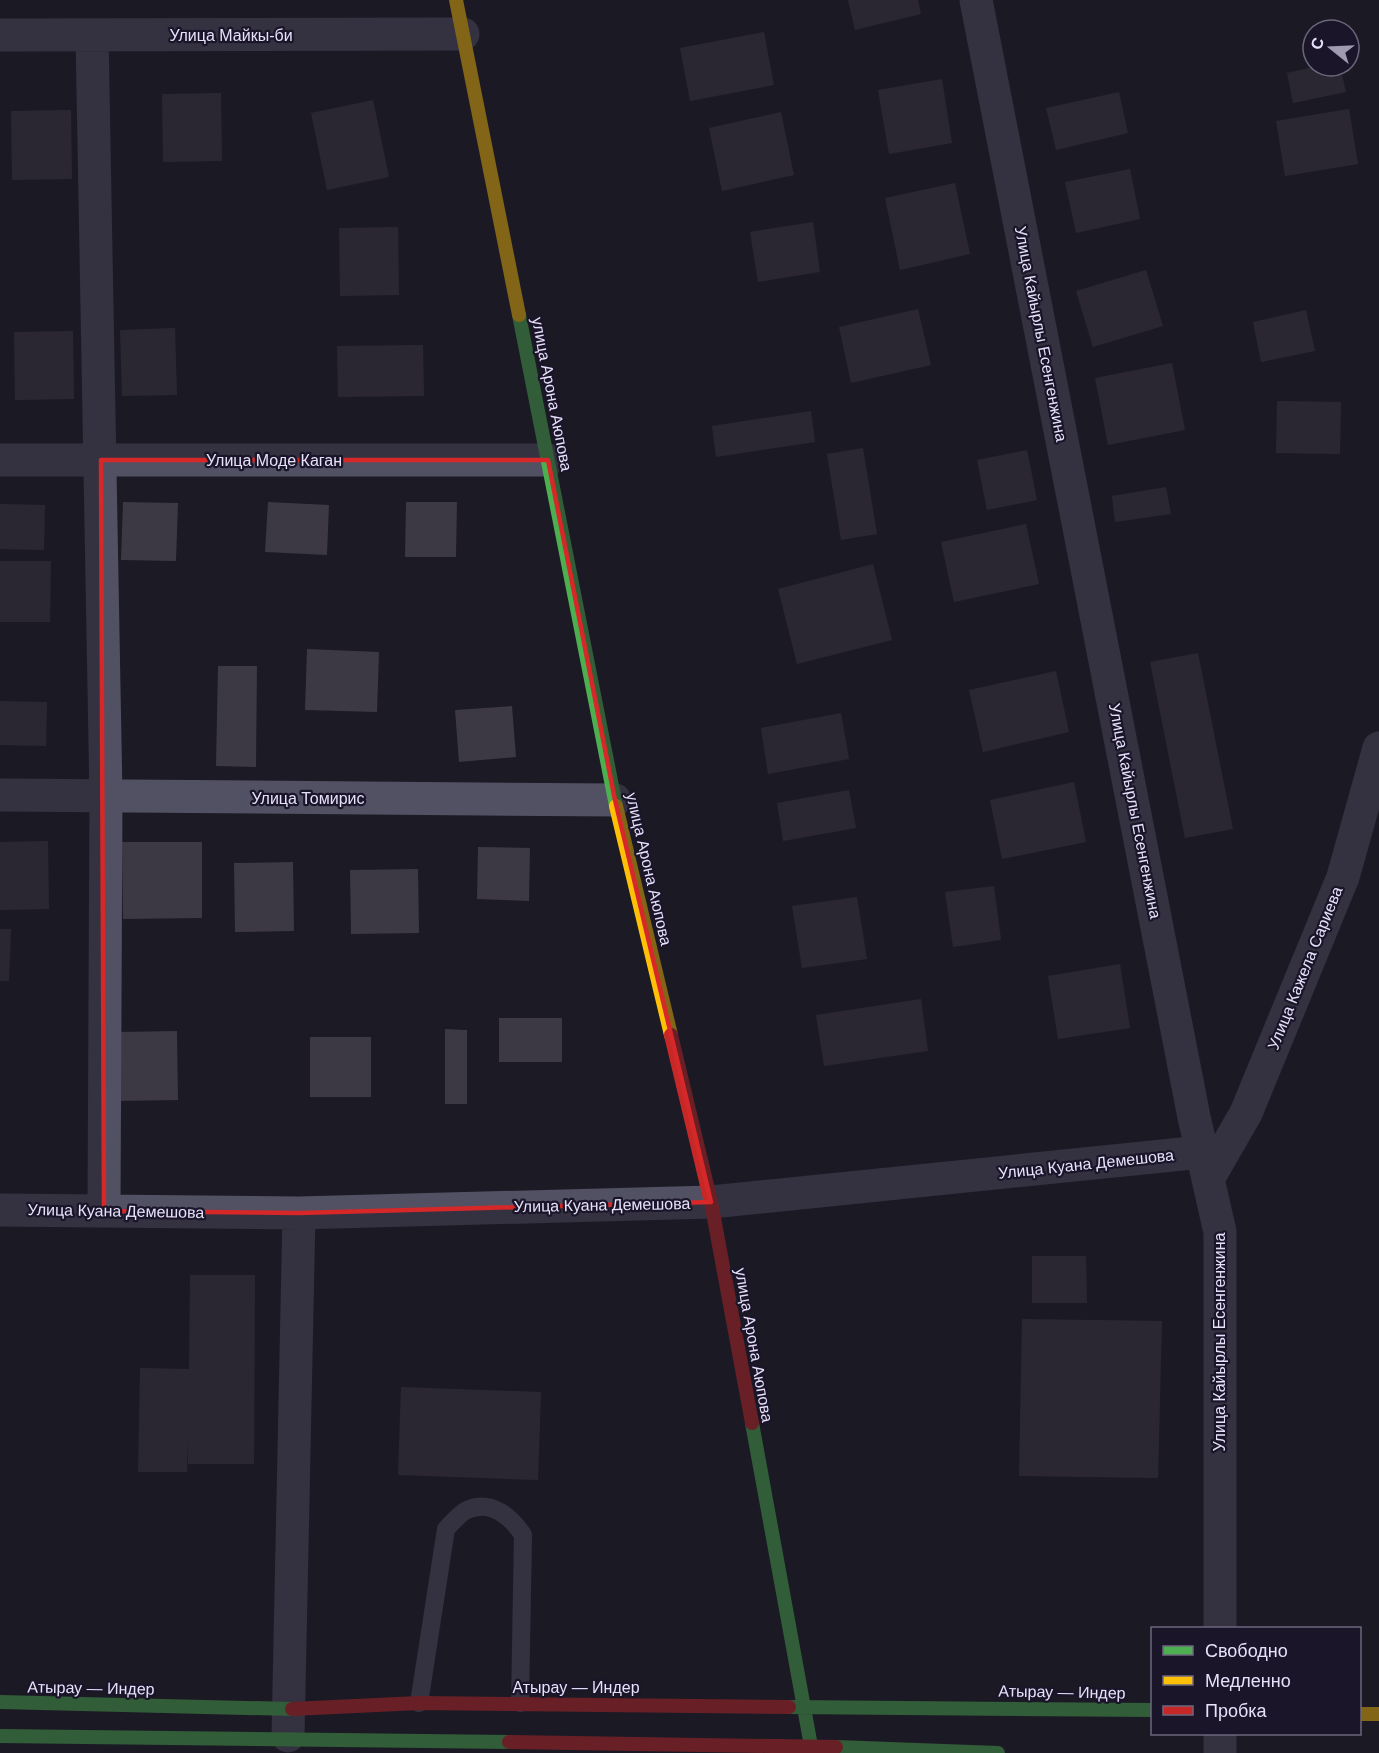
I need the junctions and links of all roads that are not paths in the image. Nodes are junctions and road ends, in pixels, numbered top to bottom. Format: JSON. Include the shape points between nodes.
{"nodes":[{"id":1,"x":456,"y":0,"type":"edge"},
{"id":2,"x":976,"y":0,"type":"edge"},
{"id":3,"x":463,"y":34,"type":"junction"},
{"id":4,"x":0,"y":35,"type":"edge"},
{"id":5,"x":92,"y":35,"type":"junction"},
{"id":6,"x":0,"y":460,"type":"edge"},
{"id":7,"x":101,"y":460,"type":"junction"},
{"id":8,"x":548,"y":460,"type":"junction"},
{"id":9,"x":1379,"y":748,"type":"edge"},
{"id":10,"x":0,"y":795,"type":"edge"},
{"id":11,"x":106,"y":796,"type":"junction"},
{"id":12,"x":615,"y":800,"type":"junction"},
{"id":13,"x":1205,"y":1165,"type":"junction"},
{"id":14,"x":711,"y":1202,"type":"junction"},
{"id":15,"x":0,"y":1210,"type":"edge"},
{"id":16,"x":104,"y":1211,"type":"junction"},
{"id":17,"x":299,"y":1213,"type":"junction"},
{"id":18,"x":1220,"y":1627,"type":"edge"},
{"id":19,"x":0,"y":1702,"type":"edge"},
{"id":20,"x":419,"y":1702,"type":"junction"},
{"id":21,"x":520,"y":1703,"type":"junction"},
{"id":22,"x":803,"y":1705,"type":"junction"},
{"id":23,"x":1151,"y":1710,"type":"edge"},
{"id":24,"x":1361,"y":1714,"type":"edge"},
{"id":25,"x":1379,"y":1714,"type":"edge"},
{"id":26,"x":288,"y":1734,"type":"edge"},
{"id":27,"x":1220,"y":1735,"type":"edge"},
{"id":28,"x":0,"y":1736,"type":"edge"},
{"id":29,"x":811,"y":1746,"type":"junction"},
{"id":30,"x":998,"y":1753,"type":"edge"},
{"id":31,"x":1220,"y":1753,"type":"edge"}],
"edges":[{"from":1,"to":3,"type":"main road","name":"улица Арона Аюпова"},
{"from":2,"to":13,"type":"street","name":"Улица Кайырлы Есенгенжина"},
{"from":3,"to":5,"type":"street","name":"Улица Майкы-би"},
{"from":3,"to":8,"type":"main road","name":"улица Арона Аюпова"},
{"from":4,"to":5,"type":"street","name":"Улица Майкы-би"},
{"from":5,"to":7,"type":"street"},
{"from":6,"to":7,"type":"street","name":"Улица Моде Каган"},
{"from":7,"to":8,"type":"street","name":"Улица Моде Каган"},
{"from":7,"to":11,"type":"street"},
{"from":8,"to":12,"type":"main road","name":"улица Арона Аюпова"},
{"from":9,"to":13,"type":"street","name":"Улица Кажела Сариева","via":[[1342,877],[1246,1113]]},
{"from":10,"to":11,"type":"street","name":"Улица Томирис"},
{"from":11,"to":12,"type":"street","name":"Улица Томирис"},
{"from":11,"to":16,"type":"street"},
{"from":12,"to":14,"type":"main road","name":"улица Арона Аюпова"},
{"from":13,"to":14,"type":"street","name":"Улица Куана Демешова"},
{"from":13,"to":18,"type":"street","name":"Улица Кайырлы Есенгенжина","via":[[1220,1232]]},
{"from":14,"to":17,"type":"street","name":"Улица Куана Демешова"},
{"from":14,"to":22,"type":"main road","name":"улица Арона Аюпова"},
{"from":15,"to":16,"type":"street","name":"Улица Куана Демешова"},
{"from":16,"to":17,"type":"street","name":"Улица Куана Демешова"},
{"from":17,"to":26,"type":"street"},
{"from":19,"to":26,"type":"main road","name":"Атырау — Индер"},
{"from":20,"to":21,"type":"main road","name":"Атырау — Индер"},
{"from":20,"to":21,"type":"lane","via":[[446,1529],[467,1510],[488,1508],[510,1516],[523,1534]]},
{"from":20,"to":26,"type":"main road","name":"Атырау — Индер"},
{"from":21,"to":22,"type":"main road","name":"Атырау — Индер"},
{"from":22,"to":23,"type":"main road","name":"Атырау — Индер"},
{"from":22,"to":29,"type":"main road","name":"улица Арона Аюпова"},
{"from":24,"to":25,"type":"main road"},
{"from":26,"to":28,"type":"main road","name":"Атырау — Индер"},
{"from":26,"to":29,"type":"main road","name":"Атырау — Индер"},
{"from":27,"to":31,"type":"street"},
{"from":29,"to":30,"type":"main road","name":"Атырау — Индер"}]}
